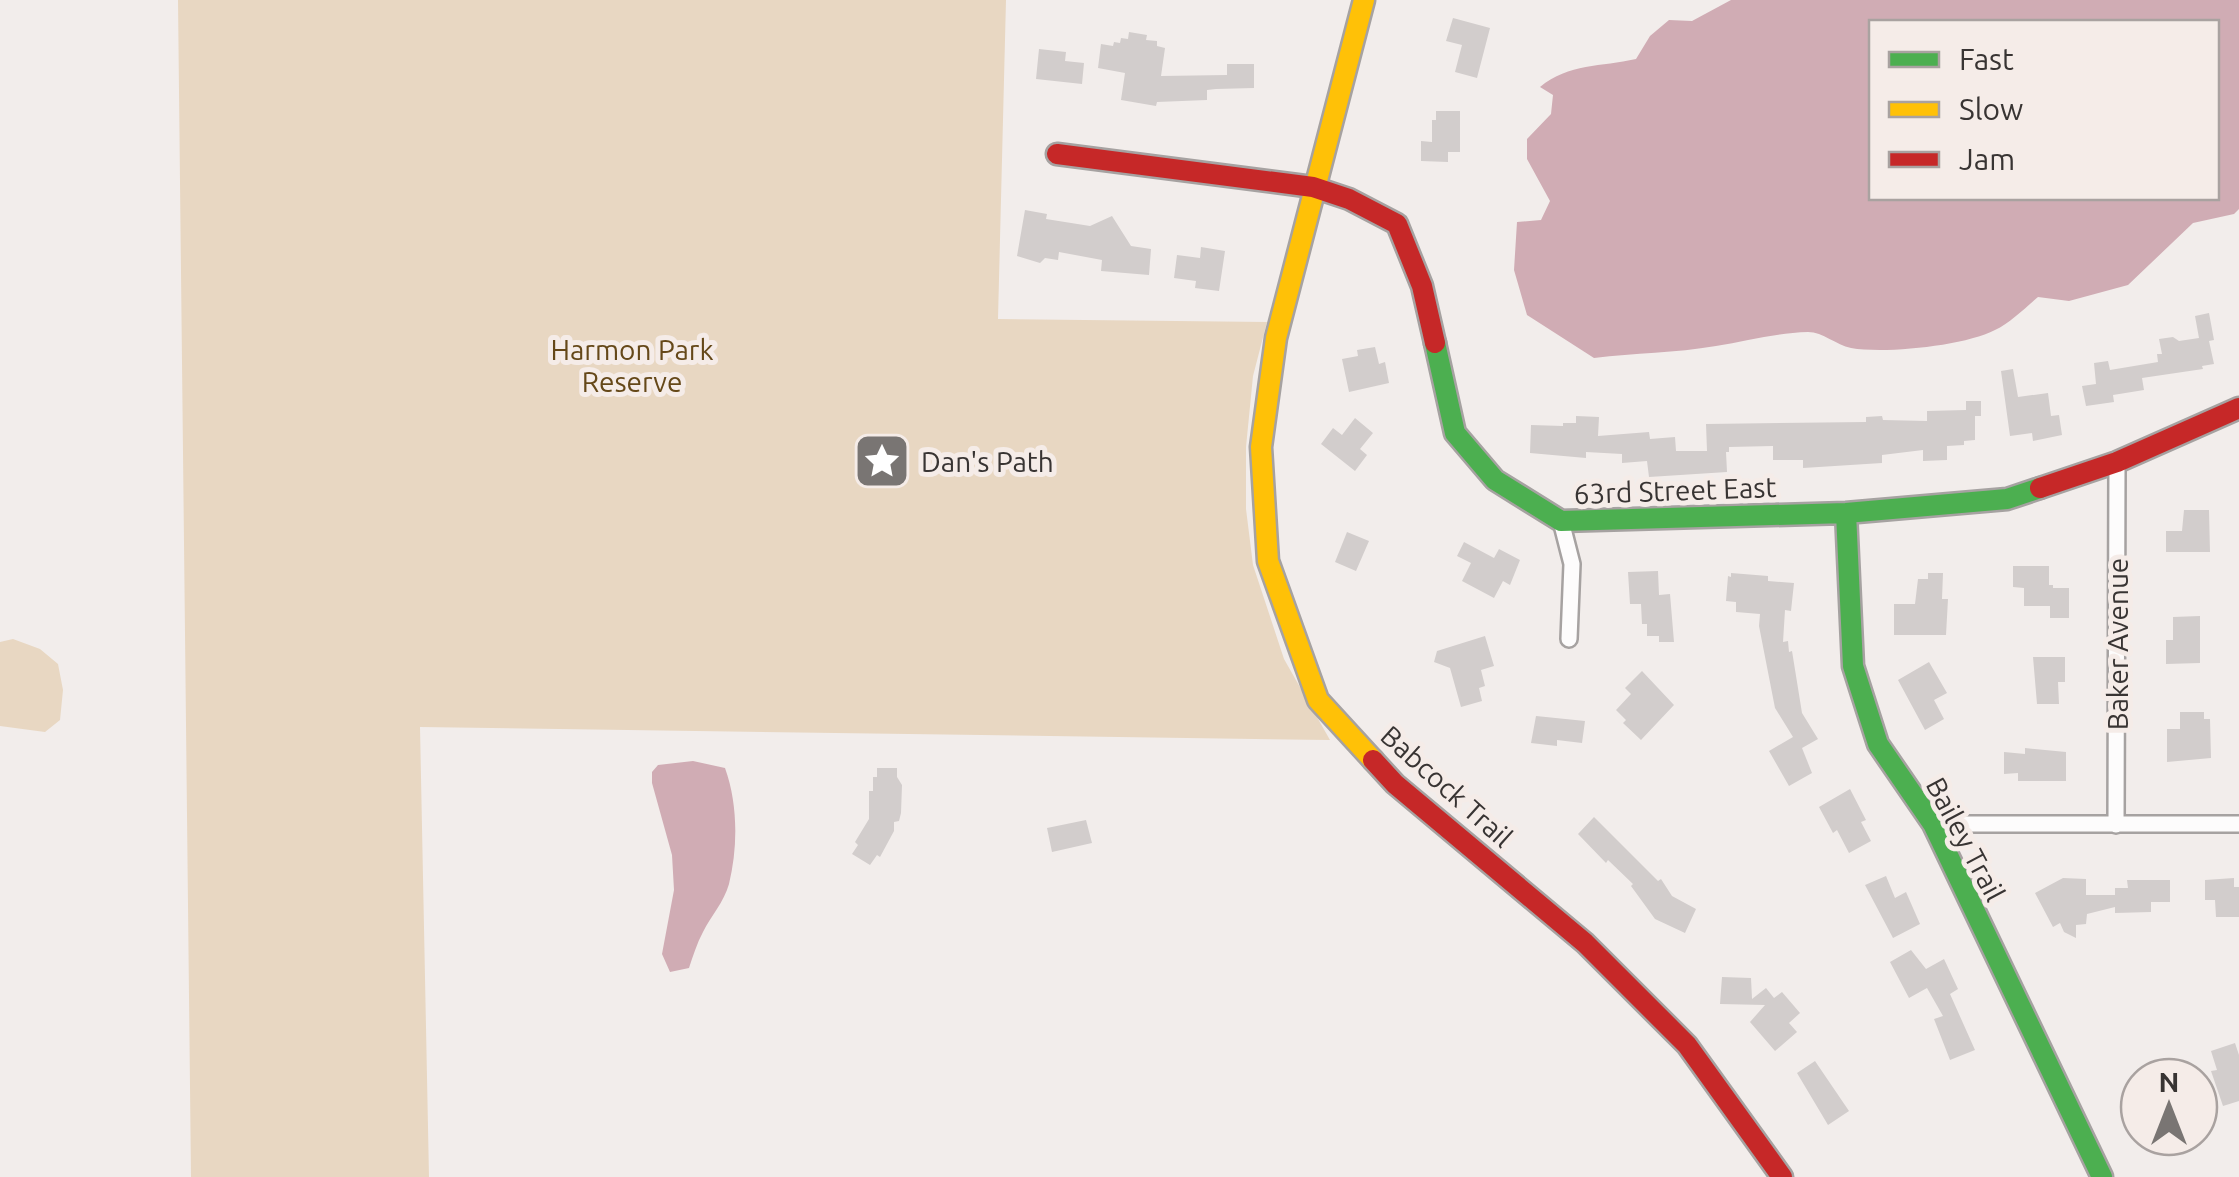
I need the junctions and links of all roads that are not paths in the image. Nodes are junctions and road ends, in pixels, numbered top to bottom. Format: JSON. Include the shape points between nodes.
{"nodes":[{"id":1,"x":1364,"y":0,"type":"edge"},
{"id":2,"x":1056,"y":154,"type":"dead end"},
{"id":3,"x":1312,"y":187,"type":"junction"},
{"id":4,"x":2239,"y":408,"type":"edge"},
{"id":5,"x":2117,"y":462,"type":"junction"},
{"id":6,"x":1846,"y":512,"type":"junction"},
{"id":7,"x":1561,"y":521,"type":"junction"},
{"id":8,"x":1569,"y":640,"type":"dead end"},
{"id":9,"x":1933,"y":824,"type":"junction"},
{"id":10,"x":2239,"y":824,"type":"edge"},
{"id":11,"x":2116,"y":825,"type":"junction"},
{"id":12,"x":1782,"y":1177,"type":"edge"},
{"id":13,"x":2102,"y":1177,"type":"edge"}],
"edges":[{"from":1,"to":3,"type":"street","name":"Babcock Trail"},
{"from":2,"to":3,"type":"street","name":"63rd Street East"},
{"from":3,"to":7,"type":"street","name":"63rd Street East","via":[[1397,224],[1422,286],[1455,433],[1495,480]]},
{"from":3,"to":12,"type":"street","name":"Babcock Trail","via":[[1276,338],[1260,446],[1268,561],[1318,700],[1395,784],[1585,943],[1687,1045]]},
{"from":4,"to":5,"type":"street","name":"63rd Street East"},
{"from":5,"to":6,"type":"street","name":"63rd Street East","via":[[2008,499]]},
{"from":5,"to":11,"type":"street","name":"Baker Avenue"},
{"from":6,"to":7,"type":"street","name":"63rd Street East"},
{"from":6,"to":9,"type":"street","name":"Bailey Trail","via":[[1853,666],[1878,744]]},
{"from":7,"to":8,"type":"street","via":[[1572,564]]},
{"from":9,"to":11,"type":"street"},
{"from":9,"to":13,"type":"street","name":"Bailey Trail"},
{"from":10,"to":11,"type":"street"}]}
